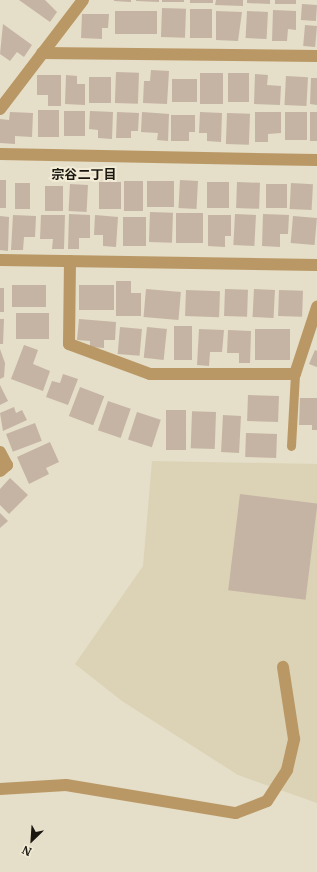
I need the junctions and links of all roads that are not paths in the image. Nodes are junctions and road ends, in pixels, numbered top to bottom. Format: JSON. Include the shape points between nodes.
{"nodes":[{"id":1,"x":83,"y":0,"type":"edge"},
{"id":2,"x":42,"y":53,"type":"junction"},
{"id":3,"x":317,"y":56,"type":"edge"},
{"id":4,"x":0,"y":109,"type":"edge"},
{"id":5,"x":0,"y":154,"type":"edge"},
{"id":6,"x":317,"y":160,"type":"edge"},
{"id":7,"x":0,"y":260,"type":"edge"},
{"id":8,"x":70,"y":261,"type":"junction"},
{"id":9,"x":317,"y":265,"type":"edge"},
{"id":10,"x":317,"y":307,"type":"edge"},
{"id":11,"x":295,"y":374,"type":"junction"},
{"id":12,"x":291,"y":446,"type":"dead end"},
{"id":13,"x":0,"y":452,"type":"edge"},
{"id":14,"x":0,"y":471,"type":"edge"},
{"id":15,"x":283,"y":667,"type":"dead end"},
{"id":16,"x":0,"y":789,"type":"edge"}],
"edges":[{"from":1,"to":2,"type":"street"},
{"from":2,"to":3,"type":"street"},
{"from":2,"to":4,"type":"street"},
{"from":5,"to":6,"type":"street"},
{"from":7,"to":8,"type":"street"},
{"from":8,"to":9,"type":"street"},
{"from":8,"to":11,"type":"street","via":[[69,344],[150,374]]},
{"from":10,"to":11,"type":"street"},
{"from":11,"to":12,"type":"lane"},
{"from":13,"to":14,"type":"street","via":[[7,465]]},
{"from":15,"to":16,"type":"street","via":[[294,739],[287,770],[267,801],[236,813],[66,785]]}]}
